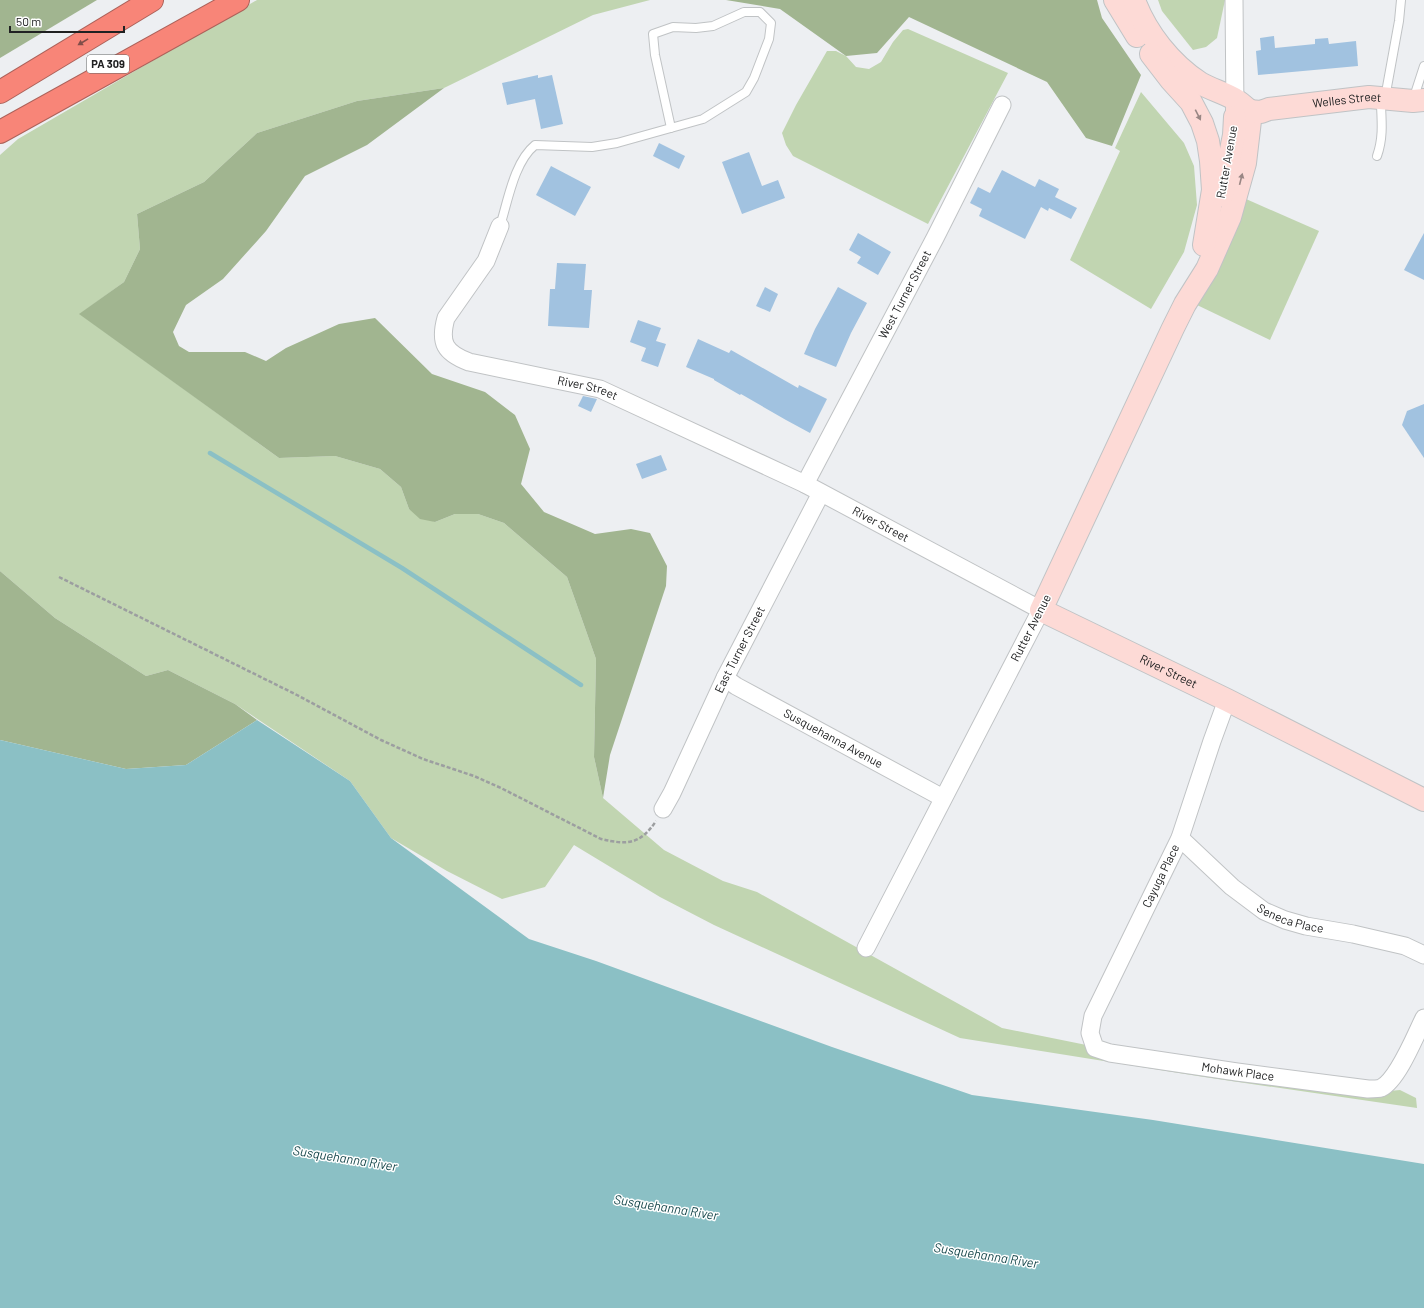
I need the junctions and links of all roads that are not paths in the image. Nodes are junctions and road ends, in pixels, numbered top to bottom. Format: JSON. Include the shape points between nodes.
{"nodes":[{"id":1,"x":152,"y":0,"type":"edge"},
{"id":2,"x":217,"y":0,"type":"edge"},
{"id":3,"x":238,"y":0,"type":"edge"},
{"id":4,"x":1116,"y":0,"type":"edge"},
{"id":5,"x":1134,"y":0,"type":"edge"},
{"id":6,"x":1234,"y":0,"type":"edge"},
{"id":7,"x":1401,"y":0,"type":"edge"},
{"id":8,"x":1150,"y":51,"type":"junction"},
{"id":9,"x":1424,"y":66,"type":"edge"},
{"id":10,"x":0,"y":92,"type":"edge"},
{"id":11,"x":1377,"y":98,"type":"junction"},
{"id":12,"x":1419,"y":100,"type":"edge"},
{"id":13,"x":1002,"y":105,"type":"dead end"},
{"id":14,"x":1248,"y":107,"type":"junction"},
{"id":15,"x":0,"y":128,"type":"edge"},
{"id":16,"x":670,"y":128,"type":"junction"},
{"id":17,"x":0,"y":132,"type":"edge"},
{"id":18,"x":1377,"y":156,"type":"dead end"},
{"id":19,"x":500,"y":226,"type":"joint"},
{"id":20,"x":1204,"y":245,"type":"junction"},
{"id":21,"x":1185,"y":304,"type":"junction"},
{"id":22,"x":805,"y":484,"type":"junction"},
{"id":23,"x":821,"y":493,"type":"junction"},
{"id":24,"x":1041,"y":610,"type":"junction"},
{"id":25,"x":725,"y":678,"type":"junction"},
{"id":26,"x":1227,"y":700,"type":"junction"},
{"id":27,"x":943,"y":798,"type":"junction"},
{"id":28,"x":1424,"y":800,"type":"edge"},
{"id":29,"x":663,"y":809,"type":"road end"},
{"id":30,"x":1180,"y":838,"type":"junction"},
{"id":31,"x":866,"y":948,"type":"dead end"},
{"id":32,"x":1424,"y":955,"type":"edge"},
{"id":33,"x":1424,"y":1018,"type":"edge"},
{"id":34,"x":1095,"y":1048,"type":"joint"}],
"edges":[{"from":1,"to":10,"type":"highway","number":"PA 309","one_way":true},
{"from":2,"to":15,"type":"highway","number":"PA 309"},
{"from":3,"to":17,"type":"highway"},
{"from":4,"to":8,"type":"street","name":"Rutter Avenue","via":[[1134,32]]},
{"from":5,"to":14,"type":"street","via":[[1146,26],[1172,59],[1201,83]]},
{"from":6,"to":14,"type":"street","name":"Rutter Avenue"},
{"from":7,"to":11,"type":"lane","via":[[1399,20]]},
{"from":8,"to":14,"type":"street","name":"Rutter Avenue","via":[[1196,92],[1214,102]]},
{"from":8,"to":20,"type":"street","one_way":true,"via":[[1191,102],[1208,141],[1213,190]]},
{"from":9,"to":12,"type":"lane"},
{"from":11,"to":12,"type":"street","name":"Welles Street"},
{"from":11,"to":14,"type":"street","name":"Welles Street"},
{"from":11,"to":18,"type":"lane","via":[[1381,106],[1382,133]]},
{"from":13,"to":22,"type":"street","name":"West Turner Street"},
{"from":14,"to":20,"type":"street","name":"Rutter Avenue","via":[[1234,135],[1218,209]]},
{"from":21,"to":14,"type":"street","name":"Rutter Avenue","one_way":true,"via":[[1207,269],[1230,217],[1245,163]]},
{"from":16,"to":16,"type":"lane","via":[[703,119],[746,92],[769,39],[771,23],[760,12],[744,12],[712,26],[673,26],[653,34]]},
{"from":16,"to":19,"type":"lane","via":[[617,143],[592,147],[535,145],[529,150],[517,171]]},
{"from":19,"to":22,"type":"street","name":"River Street","via":[[486,260],[446,318],[444,340],[448,350],[457,358],[600,389]]},
{"from":20,"to":21,"type":"street","name":"Rutter Avenue"},
{"from":21,"to":24,"type":"street","name":"Rutter Avenue"},
{"from":22,"to":23,"type":"street","name":"River Street"},
{"from":23,"to":24,"type":"street","name":"River Street"},
{"from":23,"to":25,"type":"street","name":"East Turner Street"},
{"from":24,"to":26,"type":"street","name":"River Street"},
{"from":24,"to":27,"type":"street","name":"Rutter Avenue"},
{"from":25,"to":27,"type":"street","name":"Susquehanna Avenue"},
{"from":25,"to":29,"type":"street","name":"East Turner Street"},
{"from":26,"to":28,"type":"street","name":"River Street"},
{"from":26,"to":30,"type":"street","name":"Cayuga Place"},
{"from":27,"to":31,"type":"street","name":"Rutter Avenue"},
{"from":30,"to":32,"type":"street","name":"Seneca Place","via":[[1232,887],[1264,911],[1306,926],[1405,946]]},
{"from":30,"to":34,"type":"street","name":"Cayuga Place","via":[[1093,1016],[1090,1033]]},
{"from":33,"to":34,"type":"street","name":"Mohawk Place","via":[[1398,1070],[1381,1088],[1344,1087],[1110,1053]]}]}
